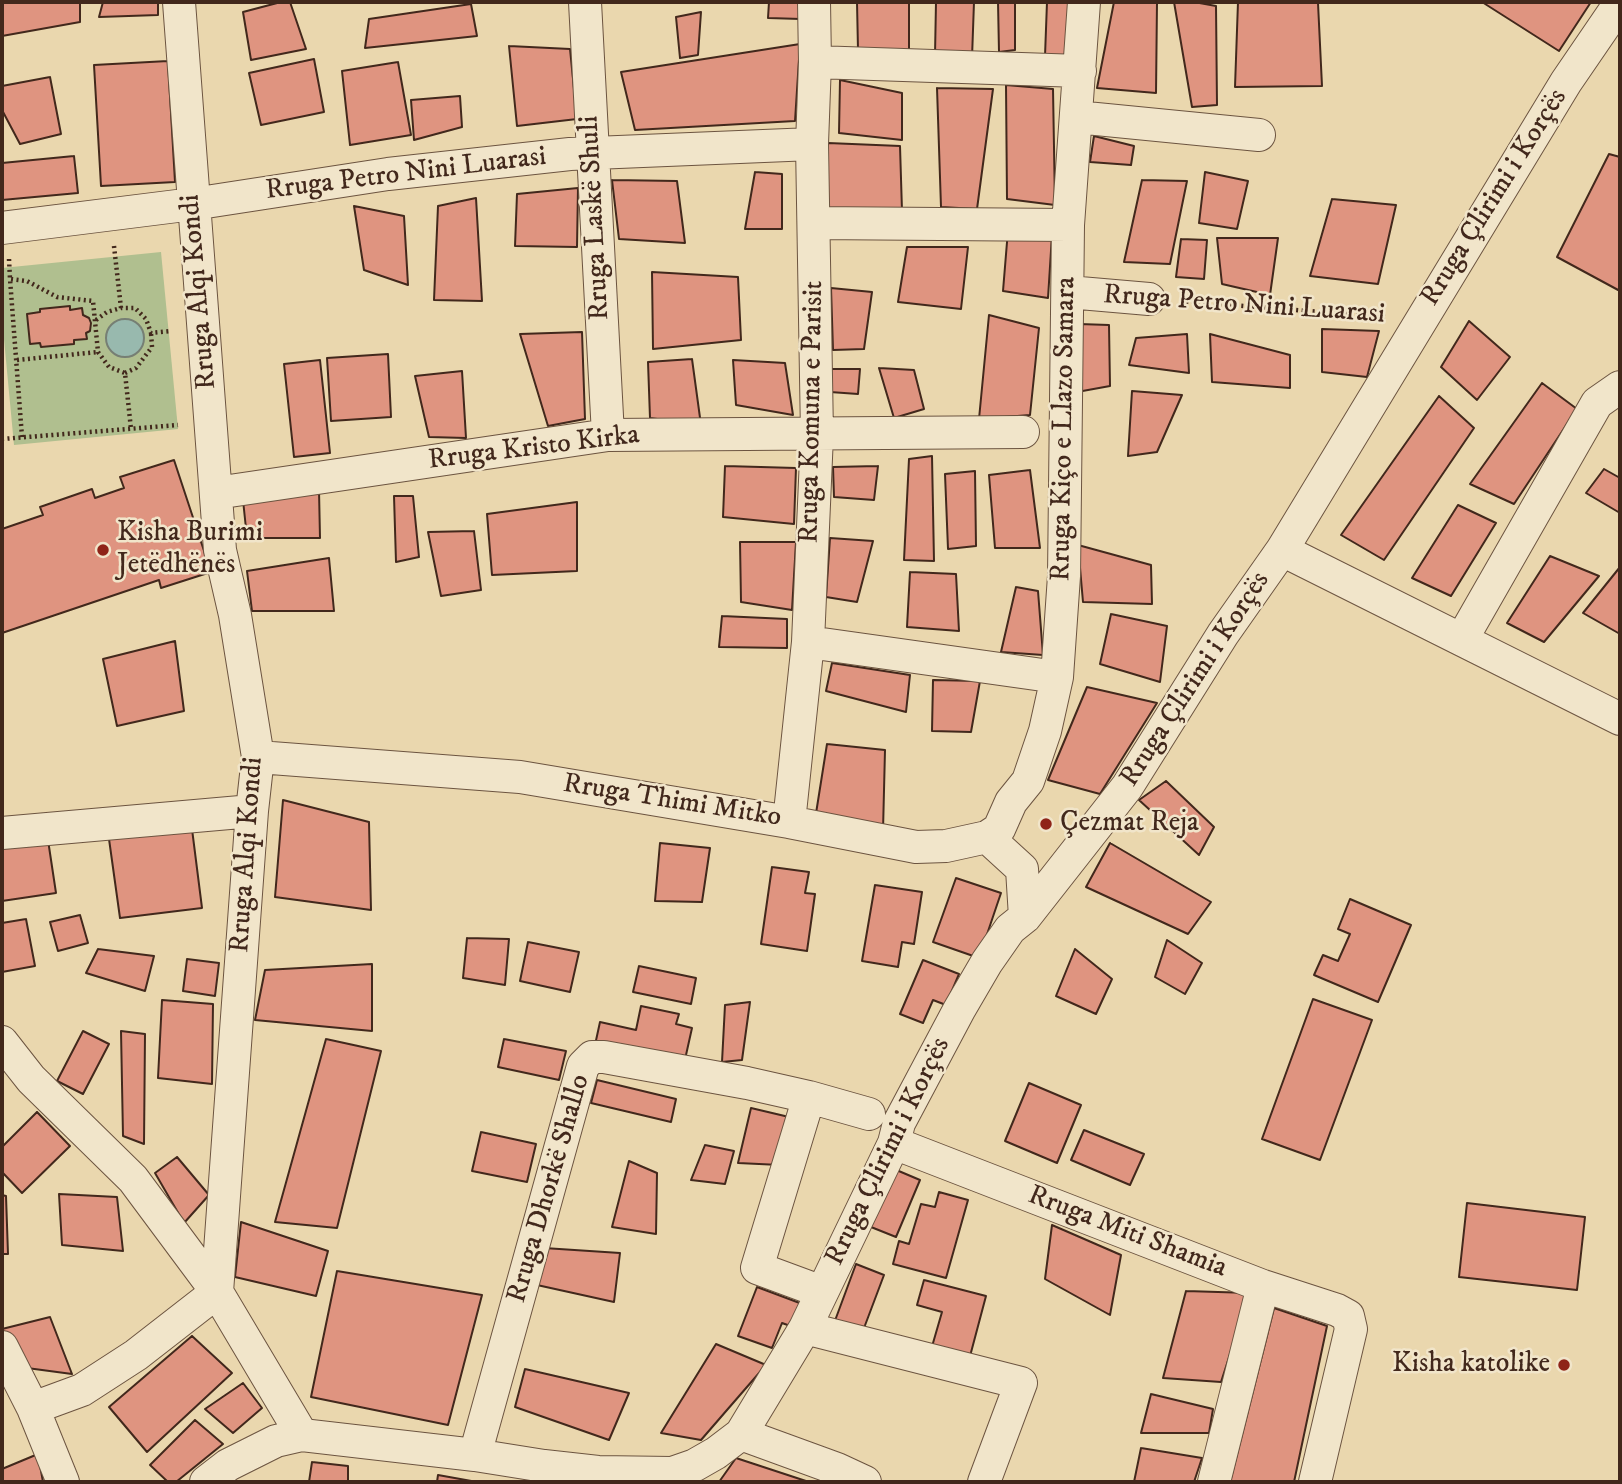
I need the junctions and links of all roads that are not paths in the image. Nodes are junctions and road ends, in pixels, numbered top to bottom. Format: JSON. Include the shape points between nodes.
{"nodes":[{"id":1,"x":179,"y":2,"type":"edge"},
{"id":2,"x":585,"y":2,"type":"edge"},
{"id":3,"x":814,"y":2,"type":"edge"},
{"id":4,"x":1084,"y":2,"type":"edge"},
{"id":5,"x":1620,"y":3,"type":"edge"},
{"id":6,"x":815,"y":62,"type":"junction"},
{"id":7,"x":1080,"y":71,"type":"junction"},
{"id":8,"x":1076,"y":117,"type":"junction"},
{"id":9,"x":1259,"y":135,"type":"dead end"},
{"id":10,"x":812,"y":144,"type":"junction"},
{"id":11,"x":593,"y":153,"type":"junction"},
{"id":12,"x":193,"y":204,"type":"junction"},
{"id":13,"x":814,"y":223,"type":"junction"},
{"id":14,"x":1068,"y":225,"type":"junction"},
{"id":15,"x":5,"y":241,"type":"edge"},
{"id":16,"x":1068,"y":292,"type":"junction"},
{"id":17,"x":1149,"y":299,"type":"road end"},
{"id":18,"x":1620,"y":387,"type":"edge"},
{"id":19,"x":1023,"y":432,"type":"dead end"},
{"id":20,"x":608,"y":435,"type":"junction"},
{"id":21,"x":817,"y":435,"type":"junction"},
{"id":22,"x":216,"y":493,"type":"junction"},
{"id":23,"x":1282,"y":550,"type":"junction"},
{"id":24,"x":1462,"y":639,"type":"junction"},
{"id":25,"x":808,"y":642,"type":"junction"},
{"id":26,"x":1057,"y":677,"type":"junction"},
{"id":27,"x":1620,"y":719,"type":"edge"},
{"id":28,"x":258,"y":757,"type":"junction"},
{"id":29,"x":252,"y":811,"type":"junction"},
{"id":30,"x":789,"y":822,"type":"junction"},
{"id":31,"x":2,"y":833,"type":"edge"},
{"id":32,"x":987,"y":838,"type":"junction"},
{"id":33,"x":1026,"y":917,"type":"junction"},
{"id":34,"x":2,"y":1044,"type":"edge"},
{"id":35,"x":809,"y":1097,"type":"junction"},
{"id":36,"x":869,"y":1114,"type":"dead end"},
{"id":37,"x":894,"y":1143,"type":"junction"},
{"id":38,"x":1264,"y":1286,"type":"junction"},
{"id":39,"x":217,"y":1292,"type":"junction"},
{"id":40,"x":822,"y":1292,"type":"junction"},
{"id":41,"x":805,"y":1328,"type":"junction"},
{"id":42,"x":2,"y":1347,"type":"edge"},
{"id":43,"x":33,"y":1408,"type":"junction"},
{"id":44,"x":741,"y":1434,"type":"junction"},
{"id":45,"x":302,"y":1436,"type":"junction"},
{"id":46,"x":475,"y":1455,"type":"junction"},
{"id":47,"x":543,"y":1474,"type":"edge"},
{"id":48,"x":836,"y":1476,"type":"edge"},
{"id":49,"x":63,"y":1482,"type":"edge"},
{"id":50,"x":206,"y":1482,"type":"edge"},
{"id":51,"x":865,"y":1482,"type":"edge"},
{"id":52,"x":984,"y":1482,"type":"edge"},
{"id":53,"x":1214,"y":1482,"type":"edge"},
{"id":54,"x":1315,"y":1482,"type":"edge"}],
"edges":[{"from":1,"to":12,"type":"street","name":"Rruga Alqi Kondi"},
{"from":2,"to":11,"type":"street","name":"Rruga Laskë Shuli"},
{"from":3,"to":6,"type":"street","name":"Rruga Komuna e Parisit"},
{"from":4,"to":7,"type":"street","name":"Rruga Kiço e Llazo Samara"},
{"from":5,"to":23,"type":"street","name":"Rruga Çlirimi i Korçës","via":[[1566,82]]},
{"from":6,"to":7,"type":"street"},
{"from":6,"to":10,"type":"street","name":"Rruga Komuna e Parisit"},
{"from":7,"to":8,"type":"street","name":"Rruga Kiço e Llazo Samara"},
{"from":8,"to":9,"type":"street"},
{"from":8,"to":14,"type":"street","name":"Rruga Kiço e Llazo Samara"},
{"from":10,"to":11,"type":"street","name":"Rruga Petro Nini Luarasi"},
{"from":10,"to":13,"type":"street","name":"Rruga Komuna e Parisit"},
{"from":11,"to":12,"type":"street","name":"Rruga Petro Nini Luarasi","via":[[388,174]]},
{"from":11,"to":20,"type":"street","name":"Rruga Laskë Shuli"},
{"from":12,"to":15,"type":"street","name":"Rruga Petro Nini Luarasi"},
{"from":12,"to":22,"type":"street","name":"Rruga Alqi Kondi"},
{"from":13,"to":14,"type":"street"},
{"from":13,"to":21,"type":"street","name":"Rruga Komuna e Parisit"},
{"from":14,"to":16,"type":"street","name":"Rruga Kiço e Llazo Samara"},
{"from":16,"to":17,"type":"street","name":"Rruga Petro Nini Luarasi"},
{"from":16,"to":26,"type":"street","name":"Rruga Kiço e Llazo Samara","via":[[1064,576]]},
{"from":18,"to":24,"type":"street","via":[[1597,403]]},
{"from":19,"to":21,"type":"street","name":"Rruga Kristo Kirka"},
{"from":20,"to":21,"type":"street","name":"Rruga Kristo Kirka"},
{"from":20,"to":22,"type":"street","name":"Rruga Kristo Kirka"},
{"from":21,"to":25,"type":"street","name":"Rruga Komuna e Parisit"},
{"from":22,"to":28,"type":"street","name":"Rruga Alqi Kondi","via":[[220,550],[236,615]]},
{"from":23,"to":24,"type":"street"},
{"from":23,"to":33,"type":"street","name":"Rruga Çlirimi i Korçës","via":[[1127,787]]},
{"from":24,"to":27,"type":"street"},
{"from":25,"to":26,"type":"street"},
{"from":25,"to":30,"type":"street","name":"Rruga Komuna e Parisit"},
{"from":26,"to":32,"type":"street","name":"Rruga Kiço e Llazo Samara","via":[[1028,781],[999,829]]},
{"from":28,"to":29,"type":"street","name":"Rruga Alqi Kondi"},
{"from":28,"to":30,"type":"street","name":"Rruga Thimi Mitko","via":[[520,777]]},
{"from":29,"to":31,"type":"street"},
{"from":29,"to":39,"type":"street","name":"Rruga Alqi Kondi"},
{"from":30,"to":32,"type":"street","name":"Rruga Thimi Mitko","via":[[916,847]]},
{"from":32,"to":33,"type":"street","via":[[1022,869]]},
{"from":33,"to":37,"type":"street","name":"Rruga Çlirimi i Korçës","via":[[1010,929],[959,1010],[899,1123]]},
{"from":34,"to":39,"type":"street","via":[[31,1079],[133,1179]]},
{"from":35,"to":36,"type":"street","name":"Rruga Dhorkë Shallo"},
{"from":35,"to":40,"type":"street","via":[[757,1268]]},
{"from":35,"to":46,"type":"street","name":"Rruga Dhorkë Shallo","via":[[604,1057],[592,1058],[583,1066]]},
{"from":37,"to":38,"type":"street","name":"Rruga Miti Shamia"},
{"from":37,"to":40,"type":"street","name":"Rruga Çlirimi i Korçës"},
{"from":38,"to":53,"type":"street"},
{"from":38,"to":54,"type":"street","name":"Rruga Miti Shamia","via":[[1348,1316],[1351,1329]]},
{"from":39,"to":43,"type":"street","via":[[82,1390]]},
{"from":39,"to":45,"type":"street"},
{"from":40,"to":41,"type":"street","name":"Rruga Çlirimi i Korçës"},
{"from":41,"to":44,"type":"street","name":"Rruga Çlirimi i Korçës"},
{"from":41,"to":52,"type":"street","via":[[1021,1383]]},
{"from":42,"to":43,"type":"street"},
{"from":43,"to":49,"type":"street"},
{"from":44,"to":47,"type":"street","name":"Rruga Çlirimi i Korçës","via":[[695,1465],[672,1473]]},
{"from":44,"to":48,"type":"street"},
{"from":45,"to":46,"type":"street","name":"Rruga Çlirimi i Korçës"},
{"from":45,"to":50,"type":"street","via":[[276,1441]]},
{"from":46,"to":47,"type":"street","name":"Rruga Çlirimi i Korçës"},
{"from":48,"to":51,"type":"street"}]}
